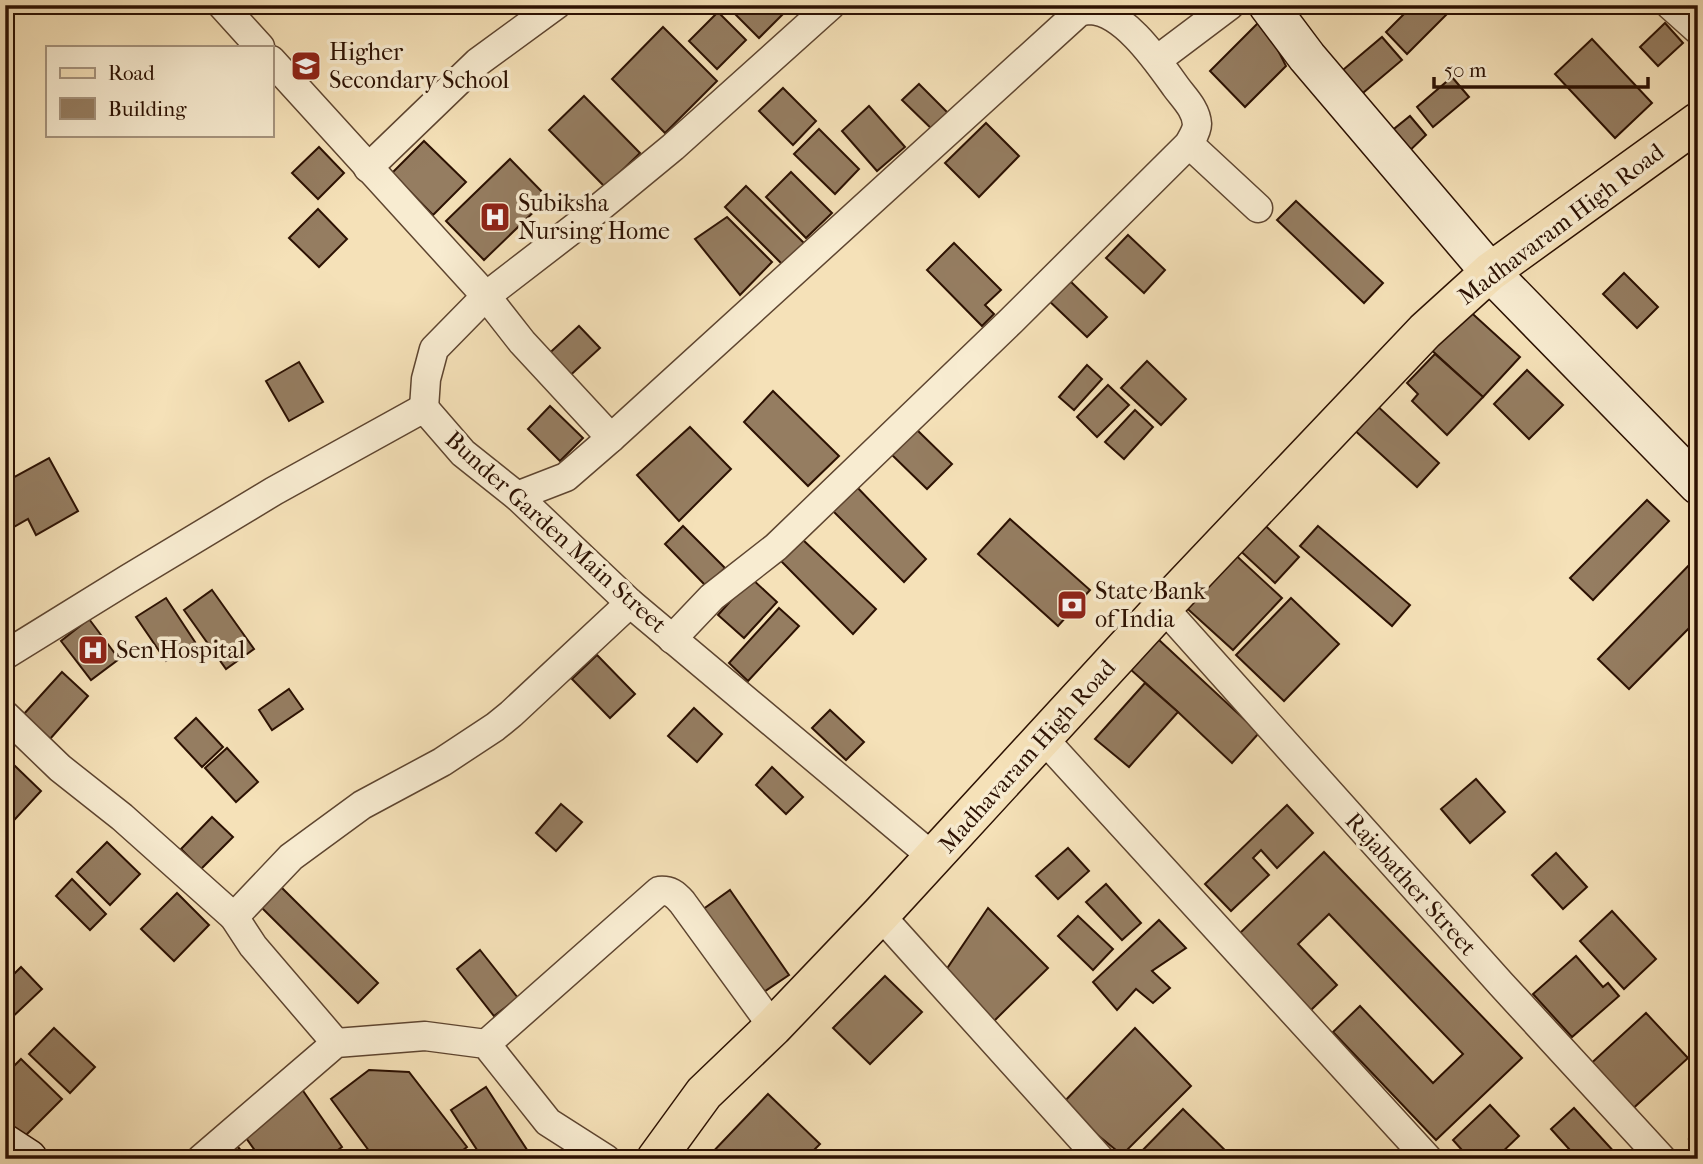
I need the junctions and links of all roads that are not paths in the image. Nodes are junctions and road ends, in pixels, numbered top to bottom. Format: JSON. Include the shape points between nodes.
{"nodes":[{"id":1,"x":222,"y":5,"type":"edge"},
{"id":2,"x":556,"y":5,"type":"edge"},
{"id":3,"x":831,"y":5,"type":"edge"},
{"id":4,"x":1230,"y":5,"type":"edge"},
{"id":5,"x":1268,"y":5,"type":"edge"},
{"id":6,"x":1671,"y":5,"type":"edge"},
{"id":7,"x":1698,"y":30,"type":"edge"},
{"id":8,"x":259,"y":46,"type":"edge"},
{"id":9,"x":1157,"y":60,"type":"junction"},
{"id":10,"x":273,"y":62,"type":"edge"},
{"id":11,"x":1698,"y":122,"type":"edge"},
{"id":12,"x":1189,"y":144,"type":"junction"},
{"id":13,"x":368,"y":168,"type":"junction"},
{"id":14,"x":1258,"y":208,"type":"dead end"},
{"id":15,"x":1490,"y":272,"type":"junction"},
{"id":16,"x":486,"y":296,"type":"junction"},
{"id":17,"x":424,"y":408,"type":"junction"},
{"id":18,"x":611,"y":438,"type":"junction"},
{"id":19,"x":1698,"y":485,"type":"edge"},
{"id":20,"x":517,"y":496,"type":"junction"},
{"id":21,"x":630,"y":603,"type":"junction"},
{"id":22,"x":1163,"y":607,"type":"junction"},
{"id":23,"x":672,"y":639,"type":"junction"},
{"id":24,"x":5,"y":655,"type":"edge"},
{"id":25,"x":5,"y":715,"type":"edge"},
{"id":26,"x":1042,"y":737,"type":"junction"},
{"id":27,"x":934,"y":858,"type":"junction"},
{"id":28,"x":880,"y":915,"type":"junction"},
{"id":29,"x":234,"y":917,"type":"junction"},
{"id":30,"x":773,"y":1027,"type":"junction"},
{"id":31,"x":336,"y":1043,"type":"junction"},
{"id":32,"x":486,"y":1044,"type":"junction"},
{"id":33,"x":5,"y":1144,"type":"edge"},
{"id":34,"x":28,"y":1159,"type":"edge"},
{"id":35,"x":201,"y":1159,"type":"edge"},
{"id":36,"x":606,"y":1159,"type":"edge"},
{"id":37,"x":656,"y":1159,"type":"edge"},
{"id":38,"x":1100,"y":1159,"type":"edge"},
{"id":39,"x":1427,"y":1159,"type":"edge"},
{"id":40,"x":1662,"y":1159,"type":"edge"}],
"edges":[{"from":1,"to":8,"type":"street"},
{"from":2,"to":13,"type":"street","via":[[478,62]]},
{"from":3,"to":16,"type":"street","via":[[673,147]]},
{"from":4,"to":9,"type":"street"},
{"from":5,"to":15,"type":"street"},
{"from":6,"to":7,"type":"street"},
{"from":9,"to":12,"type":"street","via":[[1194,111],[1197,124]]},
{"from":9,"to":18,"type":"street","via":[[1118,20],[1090,10],[1079,12]]},
{"from":10,"to":13,"type":"street"},
{"from":11,"to":15,"type":"main road","name":"Madhavaram High Road"},
{"from":12,"to":14,"type":"street"},
{"from":12,"to":23,"type":"street","via":[[776,547],[712,597]]},
{"from":13,"to":16,"type":"street"},
{"from":15,"to":19,"type":"street"},
{"from":15,"to":22,"type":"main road","name":"Madhavaram High Road","via":[[1426,331]]},
{"from":16,"to":17,"type":"street","via":[[434,349]]},
{"from":16,"to":18,"type":"street"},
{"from":17,"to":20,"type":"street","name":"Bunder Garden Main Street","via":[[463,453]]},
{"from":17,"to":24,"type":"street","name":"Bunder Garden Main Street","via":[[274,491]]},
{"from":18,"to":20,"type":"street","via":[[566,477]]},
{"from":20,"to":21,"type":"street","name":"Bunder Garden Main Street"},
{"from":21,"to":23,"type":"street","name":"Bunder Garden Main Street"},
{"from":21,"to":29,"type":"street","via":[[495,727],[362,805],[291,857]]},
{"from":22,"to":26,"type":"main road","name":"Madhavaram High Road"},
{"from":22,"to":40,"type":"street","name":"Rajabather Street"},
{"from":23,"to":27,"type":"street","name":"Bunder Garden Main Street"},
{"from":25,"to":29,"type":"street"},
{"from":26,"to":27,"type":"main road","name":"Madhavaram High Road"},
{"from":26,"to":39,"type":"street"},
{"from":27,"to":28,"type":"main road","name":"Madhavaram High Road"},
{"from":28,"to":30,"type":"main road","name":"Madhavaram High Road"},
{"from":28,"to":38,"type":"street"},
{"from":29,"to":31,"type":"street"},
{"from":30,"to":32,"type":"street","via":[[682,902],[674,893],[659,891]]},
{"from":30,"to":37,"type":"main road","name":"Madhavaram High Road","via":[[705,1093]]},
{"from":31,"to":32,"type":"street","via":[[425,1036]]},
{"from":31,"to":35,"type":"street"},
{"from":32,"to":36,"type":"street","via":[[548,1122]]},
{"from":33,"to":34,"type":"street"}]}
